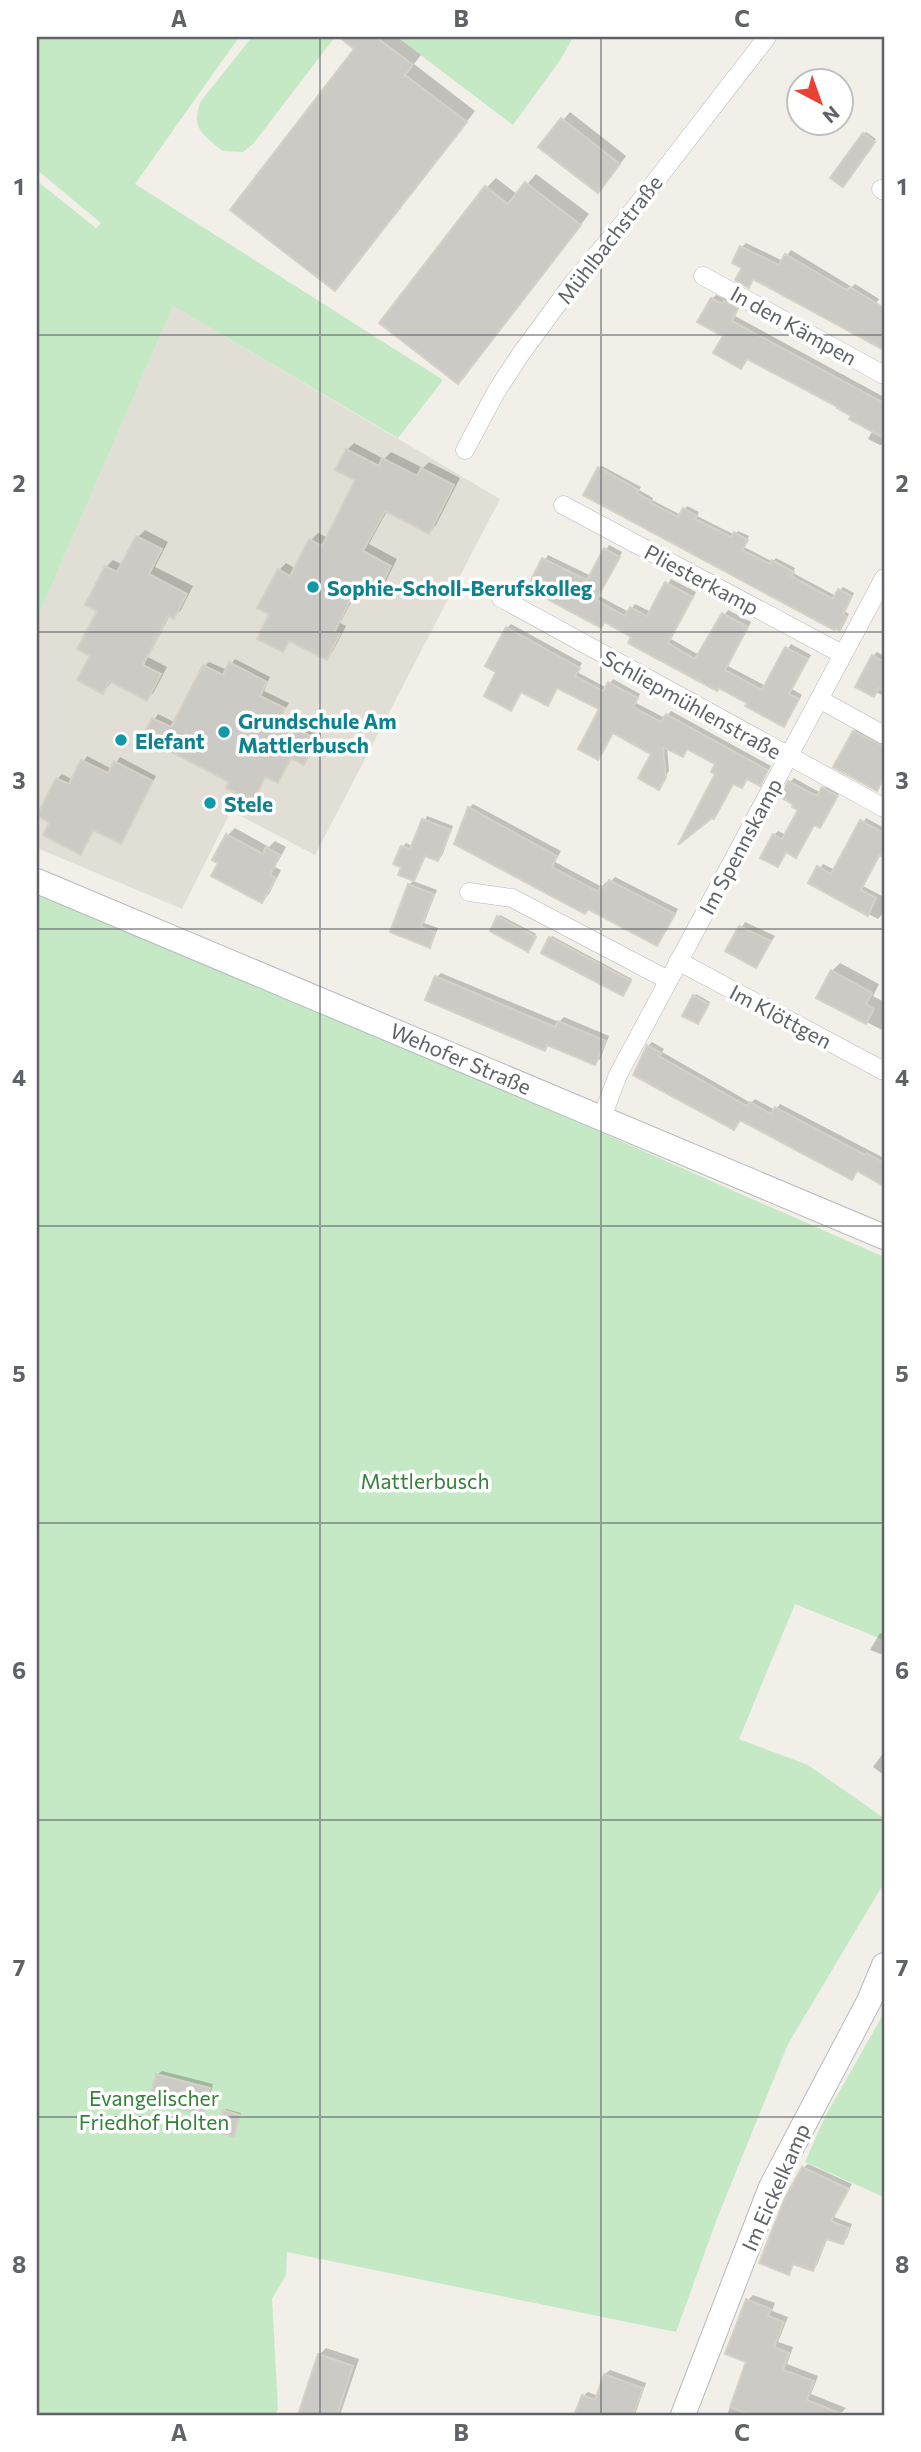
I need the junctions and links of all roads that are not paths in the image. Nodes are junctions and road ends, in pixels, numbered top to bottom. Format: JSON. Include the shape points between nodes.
{"nodes":[{"id":1,"x":767,"y":37,"type":"edge"},
{"id":2,"x":703,"y":275,"type":"dead end"},
{"id":3,"x":884,"y":375,"type":"edge"},
{"id":4,"x":465,"y":450,"type":"dead end"},
{"id":5,"x":563,"y":505,"type":"dead end"},
{"id":6,"x":884,"y":578,"type":"edge"},
{"id":7,"x":500,"y":598,"type":"dead end"},
{"id":8,"x":842,"y":654,"type":"junction"},
{"id":9,"x":819,"y":699,"type":"junction"},
{"id":10,"x":884,"y":735,"type":"edge"},
{"id":11,"x":789,"y":757,"type":"junction"},
{"id":12,"x":884,"y":808,"type":"edge"},
{"id":13,"x":37,"y":881,"type":"edge"},
{"id":14,"x":468,"y":892,"type":"dead end"},
{"id":15,"x":678,"y":961,"type":"junction"},
{"id":16,"x":668,"y":980,"type":"junction"},
{"id":17,"x":884,"y":1071,"type":"edge"},
{"id":18,"x":602,"y":1117,"type":"junction"},
{"id":19,"x":884,"y":1237,"type":"edge"},
{"id":20,"x":884,"y":1965,"type":"edge"},
{"id":21,"x":683,"y":2415,"type":"edge"}],
"edges":[{"from":1,"to":4,"type":"street","name":"Mühlbachstraße","via":[[520,355]]},
{"from":2,"to":3,"type":"street","name":"In den Kämpen"},
{"from":5,"to":8,"type":"street","name":"Pliesterkamp"},
{"from":6,"to":8,"type":"street","name":"Im Spennskamp"},
{"from":7,"to":11,"type":"street","name":"Schliepmühlenstraße"},
{"from":8,"to":9,"type":"street","name":"Im Spennskamp"},
{"from":9,"to":10,"type":"street"},
{"from":9,"to":11,"type":"street","name":"Im Spennskamp"},
{"from":11,"to":12,"type":"street","name":"Schliepmühlenstraße"},
{"from":11,"to":15,"type":"street","name":"Im Spennskamp"},
{"from":13,"to":18,"type":"street","name":"Wehofer Straße"},
{"from":14,"to":16,"type":"street","via":[[512,898]]},
{"from":15,"to":16,"type":"street","name":"Im Spennskamp"},
{"from":15,"to":17,"type":"street","name":"Im Klöttgen"},
{"from":16,"to":18,"type":"street","name":"Im Spennskamp","via":[[618,1075]]},
{"from":18,"to":19,"type":"street","name":"Wehofer Straße"},
{"from":20,"to":21,"type":"street","name":"Im Eickelkamp","via":[[771,2188]]}]}
